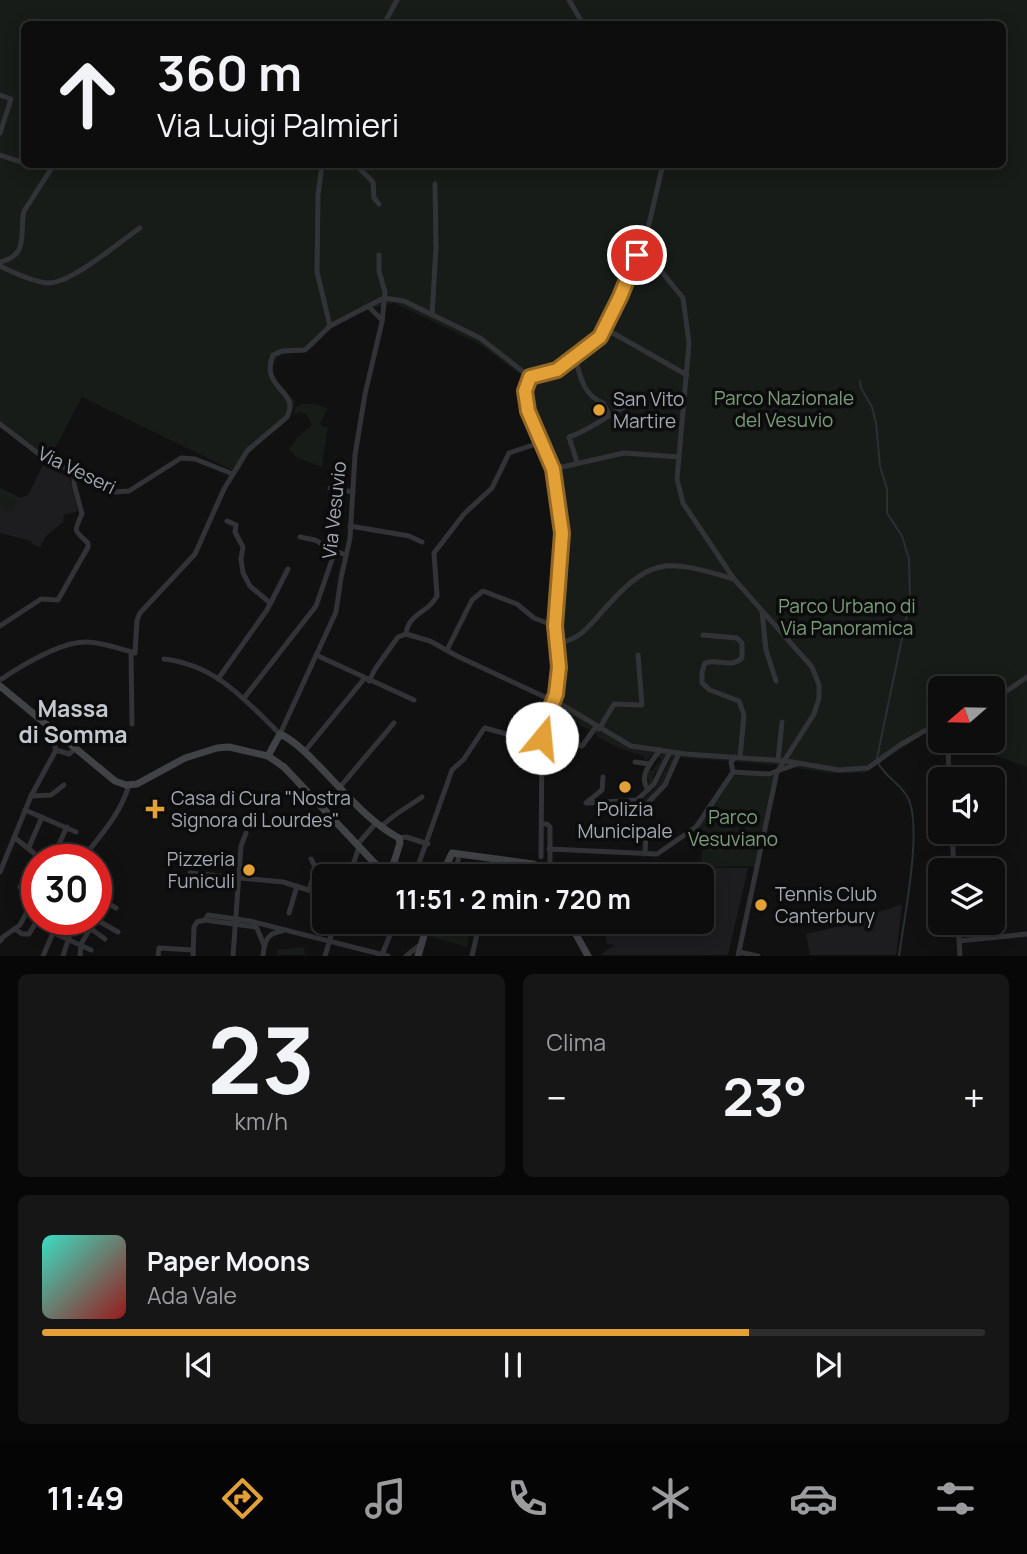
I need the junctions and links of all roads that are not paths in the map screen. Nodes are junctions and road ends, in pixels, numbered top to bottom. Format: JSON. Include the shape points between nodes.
{"nodes":[{"id":1,"x":397,"y":0,"type":"edge"},
{"id":2,"x":569,"y":0,"type":"edge"},
{"id":3,"x":386,"y":21,"type":"edge"},
{"id":4,"x":581,"y":21,"type":"edge"},
{"id":5,"x":0,"y":95,"type":"edge"},
{"id":6,"x":0,"y":133,"type":"edge"},
{"id":7,"x":0,"y":155,"type":"edge"},
{"id":8,"x":21,"y":162,"type":"edge"},
{"id":9,"x":52,"y":168,"type":"edge"},
{"id":10,"x":321,"y":168,"type":"edge"},
{"id":11,"x":359,"y":168,"type":"edge"},
{"id":12,"x":662,"y":168,"type":"edge"},
{"id":13,"x":435,"y":184,"type":"dead end"},
{"id":14,"x":379,"y":204,"type":"dead end"},
{"id":15,"x":140,"y":228,"type":"dead end"},
{"id":16,"x":648,"y":228,"type":"junction"},
{"id":17,"x":379,"y":255,"type":"dead end"},
{"id":18,"x":637,"y":255,"type":"junction"},
{"id":19,"x":655,"y":263,"type":"junction"},
{"id":20,"x":0,"y":264,"type":"edge"},
{"id":21,"x":384,"y":298,"type":"junction"},
{"id":22,"x":368,"y":306,"type":"junction"},
{"id":23,"x":432,"y":314,"type":"junction"},
{"id":24,"x":382,"y":320,"type":"junction"},
{"id":25,"x":330,"y":326,"type":"junction"},
{"id":26,"x":604,"y":328,"type":"junction"},
{"id":27,"x":575,"y":357,"type":"junction"},
{"id":28,"x":687,"y":375,"type":"junction"},
{"id":29,"x":530,"y":377,"type":"junction"},
{"id":30,"x":684,"y":401,"type":"junction"},
{"id":31,"x":610,"y":416,"type":"junction"},
{"id":32,"x":0,"y":424,"type":"edge"},
{"id":33,"x":542,"y":442,"type":"junction"},
{"id":34,"x":679,"y":457,"type":"junction"},
{"id":35,"x":577,"y":462,"type":"junction"},
{"id":36,"x":553,"y":469,"type":"junction"},
{"id":37,"x":74,"y":473,"type":"junction"},
{"id":38,"x":233,"y":474,"type":"junction"},
{"id":39,"x":330,"y":488,"type":"dead end"},
{"id":40,"x":353,"y":492,"type":"junction"},
{"id":41,"x":227,"y":521,"type":"dead end"},
{"id":42,"x":351,"y":526,"type":"junction"},
{"id":43,"x":300,"y":537,"type":"dead end"},
{"id":44,"x":422,"y":542,"type":"dead end"},
{"id":45,"x":335,"y":551,"type":"junction"},
{"id":46,"x":346,"y":555,"type":"junction"},
{"id":47,"x":288,"y":569,"type":"dead end"},
{"id":48,"x":734,"y":579,"type":"junction"},
{"id":49,"x":270,"y":603,"type":"junction"},
{"id":50,"x":762,"y":611,"type":"junction"},
{"id":51,"x":0,"y":626,"type":"edge"},
{"id":52,"x":555,"y":626,"type":"junction"},
{"id":53,"x":406,"y":634,"type":"junction"},
{"id":54,"x":703,"y":635,"type":"dead end"},
{"id":55,"x":556,"y":644,"type":"junction"},
{"id":56,"x":447,"y":650,"type":"junction"},
{"id":57,"x":133,"y":652,"type":"junction"},
{"id":58,"x":316,"y":655,"type":"junction"},
{"id":59,"x":638,"y":655,"type":"dead end"},
{"id":60,"x":164,"y":659,"type":"dead end"},
{"id":61,"x":1027,"y":677,"type":"edge"},
{"id":62,"x":218,"y":679,"type":"junction"},
{"id":63,"x":0,"y":680,"type":"edge"},
{"id":64,"x":367,"y":680,"type":"junction"},
{"id":65,"x":776,"y":681,"type":"dead end"},
{"id":66,"x":0,"y":686,"type":"edge"},
{"id":67,"x":1005,"y":692,"type":"edge"},
{"id":68,"x":244,"y":698,"type":"junction"},
{"id":69,"x":414,"y":701,"type":"dead end"},
{"id":70,"x":553,"y":702,"type":"junction"},
{"id":71,"x":782,"y":722,"type":"dead end"},
{"id":72,"x":394,"y":723,"type":"dead end"},
{"id":73,"x":132,"y":724,"type":"dead end"},
{"id":74,"x":598,"y":728,"type":"junction"},
{"id":75,"x":928,"y":730,"type":"edge"},
{"id":76,"x":56,"y":732,"type":"junction"},
{"id":77,"x":280,"y":734,"type":"junction"},
{"id":78,"x":556,"y":743,"type":"dead end"},
{"id":79,"x":542,"y":744,"type":"junction"},
{"id":80,"x":76,"y":748,"type":"junction"},
{"id":81,"x":56,"y":750,"type":"junction"},
{"id":82,"x":660,"y":750,"type":"junction"},
{"id":83,"x":305,"y":751,"type":"junction"},
{"id":84,"x":670,"y":752,"type":"junction"},
{"id":85,"x":680,"y":753,"type":"junction"},
{"id":86,"x":268,"y":756,"type":"junction"},
{"id":87,"x":738,"y":757,"type":"junction"},
{"id":88,"x":753,"y":759,"type":"junction"},
{"id":89,"x":762,"y":760,"type":"junction"},
{"id":90,"x":776,"y":760,"type":"junction"},
{"id":91,"x":786,"y":761,"type":"junction"},
{"id":92,"x":635,"y":762,"type":"dead end"},
{"id":93,"x":798,"y":763,"type":"junction"},
{"id":94,"x":650,"y":764,"type":"junction"},
{"id":95,"x":733,"y":772,"type":"junction"},
{"id":96,"x":777,"y":772,"type":"junction"},
{"id":97,"x":750,"y":774,"type":"junction"},
{"id":98,"x":762,"y":774,"type":"junction"},
{"id":99,"x":603,"y":777,"type":"dead end"},
{"id":100,"x":64,"y":785,"type":"dead end"},
{"id":101,"x":129,"y":785,"type":"junction"},
{"id":102,"x":340,"y":787,"type":"junction"},
{"id":103,"x":602,"y":790,"type":"junction"},
{"id":104,"x":648,"y":790,"type":"junction"},
{"id":105,"x":31,"y":796,"type":"junction"},
{"id":106,"x":422,"y":797,"type":"dead end"},
{"id":107,"x":619,"y":801,"type":"junction"},
{"id":108,"x":25,"y":810,"type":"junction"},
{"id":109,"x":640,"y":811,"type":"dead end"},
{"id":110,"x":42,"y":817,"type":"junction"},
{"id":111,"x":541,"y":824,"type":"junction"},
{"id":112,"x":379,"y":825,"type":"junction"},
{"id":113,"x":67,"y":827,"type":"junction"},
{"id":114,"x":646,"y":828,"type":"dead end"},
{"id":115,"x":76,"y":832,"type":"dead end"},
{"id":116,"x":246,"y":833,"type":"dead end"},
{"id":117,"x":14,"y":837,"type":"junction"},
{"id":118,"x":399,"y":838,"type":"junction"},
{"id":119,"x":24,"y":844,"type":"edge"},
{"id":120,"x":30,"y":844,"type":"edge"},
{"id":121,"x":59,"y":844,"type":"edge"},
{"id":122,"x":95,"y":844,"type":"edge"},
{"id":123,"x":428,"y":844,"type":"junction"},
{"id":124,"x":358,"y":846,"type":"junction"},
{"id":125,"x":549,"y":849,"type":"junction"},
{"id":126,"x":645,"y":854,"type":"junction"},
{"id":127,"x":458,"y":855,"type":"junction"},
{"id":128,"x":541,"y":857,"type":"junction"},
{"id":129,"x":311,"y":859,"type":"dead end"},
{"id":130,"x":314,"y":864,"type":"edge"},
{"id":131,"x":353,"y":864,"type":"edge"},
{"id":132,"x":375,"y":864,"type":"edge"},
{"id":133,"x":396,"y":864,"type":"edge"},
{"id":134,"x":420,"y":864,"type":"edge"},
{"id":135,"x":446,"y":864,"type":"edge"},
{"id":136,"x":459,"y":864,"type":"edge"},
{"id":137,"x":529,"y":864,"type":"edge"},
{"id":138,"x":538,"y":864,"type":"edge"},
{"id":139,"x":549,"y":864,"type":"edge"},
{"id":140,"x":0,"y":872,"type":"edge"},
{"id":141,"x":190,"y":873,"type":"dead end"},
{"id":142,"x":239,"y":879,"type":"junction"},
{"id":143,"x":312,"y":881,"type":"edge"},
{"id":144,"x":297,"y":886,"type":"junction"},
{"id":145,"x":309,"y":890,"type":"junction"},
{"id":146,"x":312,"y":891,"type":"edge"},
{"id":147,"x":112,"y":906,"type":"edge"},
{"id":148,"x":116,"y":908,"type":"dead end"},
{"id":149,"x":289,"y":913,"type":"dead end"},
{"id":150,"x":236,"y":921,"type":"junction"},
{"id":151,"x":21,"y":924,"type":"edge"},
{"id":152,"x":254,"y":924,"type":"junction"},
{"id":153,"x":112,"y":928,"type":"edge"},
{"id":154,"x":15,"y":929,"type":"junction"},
{"id":155,"x":284,"y":930,"type":"junction"},
{"id":156,"x":118,"y":932,"type":"dead end"},
{"id":157,"x":21,"y":933,"type":"edge"},
{"id":158,"x":332,"y":934,"type":"edge"},
{"id":159,"x":391,"y":934,"type":"edge"},
{"id":160,"x":425,"y":934,"type":"edge"},
{"id":161,"x":477,"y":934,"type":"edge"},
{"id":162,"x":575,"y":934,"type":"edge"},
{"id":163,"x":1027,"y":934,"type":"edge"},
{"id":164,"x":51,"y":935,"type":"edge"},
{"id":165,"x":60,"y":935,"type":"edge"},
{"id":166,"x":71,"y":935,"type":"edge"},
{"id":167,"x":86,"y":935,"type":"edge"},
{"id":168,"x":100,"y":935,"type":"edge"},
{"id":169,"x":959,"y":935,"type":"edge"},
{"id":170,"x":69,"y":938,"type":"junction"},
{"id":171,"x":105,"y":939,"type":"dead end"},
{"id":172,"x":330,"y":940,"type":"junction"},
{"id":173,"x":0,"y":941,"type":"edge"},
{"id":174,"x":959,"y":941,"type":"junction"},
{"id":175,"x":423,"y":942,"type":"junction"},
{"id":176,"x":81,"y":944,"type":"junction"},
{"id":177,"x":264,"y":946,"type":"junction"},
{"id":178,"x":90,"y":950,"type":"dead end"},
{"id":179,"x":193,"y":953,"type":"edge"},
{"id":180,"x":46,"y":954,"type":"edge"},
{"id":181,"x":584,"y":954,"type":"edge"},
{"id":182,"x":738,"y":954,"type":"edge"},
{"id":183,"x":384,"y":955,"type":"edge"},
{"id":184,"x":63,"y":956,"type":"edge"},
{"id":185,"x":80,"y":956,"type":"edge"},
{"id":186,"x":158,"y":956,"type":"edge"},
{"id":187,"x":233,"y":956,"type":"edge"},
{"id":188,"x":263,"y":956,"type":"edge"},
{"id":189,"x":325,"y":956,"type":"edge"},
{"id":190,"x":406,"y":956,"type":"edge"},
{"id":191,"x":418,"y":956,"type":"edge"},
{"id":192,"x":472,"y":956,"type":"edge"},
{"id":193,"x":758,"y":956,"type":"edge"},
{"id":194,"x":960,"y":956,"type":"edge"}],
"edges":[{"from":1,"to":3,"type":"street"},
{"from":2,"to":4,"type":"street"},
{"from":5,"to":6,"type":"street","via":[[11,99]]},
{"from":7,"to":8,"type":"street"},
{"from":9,"to":20,"type":"street","via":[[24,211],[24,234],[16,254]]},
{"from":10,"to":25,"type":"street","via":[[317,272]]},
{"from":11,"to":14,"type":"street","via":[[373,182]]},
{"from":12,"to":16,"type":"street"},
{"from":13,"to":23,"type":"street"},
{"from":15,"to":20,"type":"street","via":[[70,278],[54,283]]},
{"from":16,"to":18,"type":"street"},
{"from":16,"to":19,"type":"street"},
{"from":17,"to":21,"type":"street","name":"Via Vesuvio"},
{"from":18,"to":19,"type":"street"},
{"from":18,"to":26,"type":"street"},
{"from":19,"to":28,"type":"street","via":[[683,298],[690,343]]},
{"from":21,"to":22,"type":"street"},
{"from":21,"to":23,"type":"street"},
{"from":21,"to":24,"type":"street","name":"Via Vesuvio"},
{"from":22,"to":24,"type":"street"},
{"from":22,"to":25,"type":"street"},
{"from":23,"to":29,"type":"street","via":[[480,338]]},
{"from":24,"to":40,"type":"street","name":"Via Vesuvio","via":[[365,394]]},
{"from":25,"to":38,"type":"street","via":[[305,350],[274,355],[270,373],[291,410],[247,451]]},
{"from":26,"to":27,"type":"street","via":[[600,337]]},
{"from":26,"to":28,"type":"street"},
{"from":27,"to":29,"type":"street","via":[[557,370]]},
{"from":27,"to":31,"type":"street","via":[[587,392],[603,403]]},
{"from":28,"to":30,"type":"street"},
{"from":29,"to":33,"type":"street","via":[[525,391],[528,411]]},
{"from":30,"to":31,"type":"street","via":[[650,397]]},
{"from":30,"to":34,"type":"street"},
{"from":31,"to":35,"type":"street","via":[[569,436]]},
{"from":32,"to":37,"type":"street","name":"Via Veseri","via":[[43,457]]},
{"from":33,"to":36,"type":"street"},
{"from":33,"to":53,"type":"street","via":[[509,453],[492,488],[437,548],[437,596],[408,623]]},
{"from":34,"to":35,"type":"street","via":[[624,453]]},
{"from":34,"to":48,"type":"street","via":[[677,479],[683,503]]},
{"from":35,"to":36,"type":"street"},
{"from":36,"to":52,"type":"street","via":[[562,533]]},
{"from":37,"to":38,"type":"street","name":"Via Veseri","via":[[121,493],[181,458]]},
{"from":37,"to":51,"type":"street","via":[[82,509],[75,531],[88,547],[58,600],[41,599]]},
{"from":38,"to":57,"type":"street","via":[[195,554],[140,613]]},
{"from":39,"to":40,"type":"street"},
{"from":40,"to":42,"type":"street","name":"Via Vesuvio"},
{"from":41,"to":49,"type":"street","via":[[237,527],[246,580]]},
{"from":42,"to":44,"type":"street"},
{"from":42,"to":46,"type":"street","name":"Via Vesuvio"},
{"from":43,"to":45,"type":"street"},
{"from":45,"to":46,"type":"street"},
{"from":45,"to":68,"type":"street","via":[[316,606]]},
{"from":46,"to":58,"type":"street","name":"Via Vesuvio","via":[[336,611]]},
{"from":47,"to":49,"type":"street"},
{"from":48,"to":50,"type":"street"},
{"from":48,"to":55,"type":"street","via":[[691,566],[652,568],[618,594],[583,634]]},
{"from":49,"to":62,"type":"street"},
{"from":50,"to":65,"type":"street","via":[[766,650]]},
{"from":50,"to":91,"type":"street","via":[[812,667],[819,685],[814,714]]},
{"from":52,"to":55,"type":"street"},
{"from":52,"to":56,"type":"street","via":[[483,591],[472,600]]},
{"from":53,"to":56,"type":"street"},
{"from":53,"to":64,"type":"street","via":[[398,637]]},
{"from":54,"to":87,"type":"street","via":[[737,638],[742,643],[742,658],[737,662],[711,661],[702,672],[702,683],[710,690],[739,701],[744,715]]},
{"from":55,"to":70,"type":"street","via":[[559,667]]},
{"from":56,"to":70,"type":"street"},
{"from":57,"to":63,"type":"street","via":[[86,642],[32,661]]},
{"from":57,"to":73,"type":"street"},
{"from":58,"to":64,"type":"street"},
{"from":58,"to":77,"type":"street","name":"Via Vesuvio"},
{"from":59,"to":74,"type":"street","via":[[642,705],[614,704]]},
{"from":60,"to":62,"type":"street","via":[[192,663]]},
{"from":61,"to":67,"type":"street"},
{"from":62,"to":68,"type":"street"},
{"from":64,"to":69,"type":"street"},
{"from":64,"to":83,"type":"street"},
{"from":66,"to":76,"type":"street"},
{"from":68,"to":77,"type":"street"},
{"from":70,"to":74,"type":"street"},
{"from":70,"to":79,"type":"street","via":[[542,730]]},
{"from":71,"to":90,"type":"street"},
{"from":72,"to":102,"type":"street"},
{"from":74,"to":78,"type":"street","via":[[582,746]]},
{"from":74,"to":82,"type":"street","via":[[631,746]]},
{"from":75,"to":93,"type":"street","via":[[860,771]]},
{"from":76,"to":80,"type":"street"},
{"from":76,"to":81,"type":"street","via":[[52,741]]},
{"from":77,"to":83,"type":"street"},
{"from":77,"to":86,"type":"street","name":"Via Vesuvio"},
{"from":79,"to":111,"type":"street"},
{"from":79,"to":123,"type":"street","via":[[485,728],[452,770]]},
{"from":80,"to":81,"type":"street","via":[[69,754]]},
{"from":80,"to":101,"type":"street","via":[[115,781]]},
{"from":81,"to":105,"type":"street"},
{"from":82,"to":84,"type":"street"},
{"from":82,"to":94,"type":"street"},
{"from":83,"to":102,"type":"street"},
{"from":84,"to":85,"type":"street"},
{"from":84,"to":104,"type":"street"},
{"from":85,"to":87,"type":"street"},
{"from":85,"to":109,"type":"street","via":[[666,785]]},
{"from":86,"to":101,"type":"street","via":[[217,748]]},
{"from":86,"to":124,"type":"street","via":[[285,767]]},
{"from":87,"to":88,"type":"street"},
{"from":87,"to":95,"type":"street","via":[[731,762]]},
{"from":88,"to":89,"type":"street"},
{"from":88,"to":97,"type":"street","via":[[756,768]]},
{"from":89,"to":90,"type":"street"},
{"from":89,"to":98,"type":"street","via":[[758,767]]},
{"from":90,"to":91,"type":"street"},
{"from":90,"to":96,"type":"street"},
{"from":91,"to":93,"type":"street"},
{"from":91,"to":96,"type":"street"},
{"from":92,"to":94,"type":"street"},
{"from":93,"to":96,"type":"street"},
{"from":94,"to":104,"type":"street","via":[[643,780]]},
{"from":95,"to":97,"type":"street"},
{"from":95,"to":126,"type":"street","via":[[696,827],[657,854]]},
{"from":96,"to":98,"type":"street"},
{"from":96,"to":182,"type":"street"},
{"from":97,"to":98,"type":"street"},
{"from":99,"to":103,"type":"street"},
{"from":100,"to":105,"type":"street","via":[[51,794]]},
{"from":101,"to":122,"type":"street","via":[[125,799]]},
{"from":102,"to":112,"type":"street"},
{"from":103,"to":107,"type":"street"},
{"from":103,"to":107,"type":"street","via":[[586,803]]},
{"from":104,"to":107,"type":"street","via":[[636,800]]},
{"from":105,"to":108,"type":"street"},
{"from":106,"to":112,"type":"street"},
{"from":108,"to":110,"type":"street"},
{"from":108,"to":117,"type":"street"},
{"from":110,"to":113,"type":"street"},
{"from":110,"to":120,"type":"street"},
{"from":111,"to":125,"type":"street","via":[[550,828]]},
{"from":111,"to":128,"type":"street"},
{"from":112,"to":118,"type":"street"},
{"from":112,"to":124,"type":"street"},
{"from":113,"to":115,"type":"street"},
{"from":113,"to":121,"type":"street"},
{"from":114,"to":126,"type":"street"},
{"from":116,"to":142,"type":"street"},
{"from":117,"to":119,"type":"street"},
{"from":117,"to":140,"type":"street"},
{"from":118,"to":123,"type":"street"},
{"from":118,"to":133,"type":"street"},
{"from":123,"to":134,"type":"street"},
{"from":124,"to":131,"type":"street"},
{"from":124,"to":132,"type":"street"},
{"from":125,"to":126,"type":"street"},
{"from":125,"to":128,"type":"street"},
{"from":125,"to":139,"type":"street"},
{"from":127,"to":135,"type":"street","via":[[450,855]]},
{"from":127,"to":136,"type":"street"},
{"from":127,"to":137,"type":"street"},
{"from":128,"to":138,"type":"street"},
{"from":129,"to":130,"type":"street"},
{"from":141,"to":142,"type":"street"},
{"from":142,"to":144,"type":"street"},
{"from":142,"to":150,"type":"street"},
{"from":143,"to":145,"type":"street"},
{"from":144,"to":145,"type":"street"},
{"from":144,"to":149,"type":"street"},
{"from":145,"to":146,"type":"street"},
{"from":147,"to":148,"type":"street"},
{"from":150,"to":152,"type":"street"},
{"from":150,"to":179,"type":"street","via":[[197,922]]},
{"from":150,"to":187,"type":"street"},
{"from":151,"to":154,"type":"street"},
{"from":152,"to":155,"type":"street"},
{"from":152,"to":177,"type":"street"},
{"from":153,"to":156,"type":"street"},
{"from":154,"to":157,"type":"street"},
{"from":154,"to":173,"type":"street"},
{"from":155,"to":172,"type":"street"},
{"from":155,"to":177,"type":"street","via":[[272,933]]},
{"from":158,"to":172,"type":"street"},
{"from":159,"to":183,"type":"street"},
{"from":160,"to":175,"type":"street"},
{"from":161,"to":192,"type":"street"},
{"from":162,"to":181,"type":"street"},
{"from":163,"to":174,"type":"street"},
{"from":164,"to":180,"type":"street"},
{"from":165,"to":170,"type":"street"},
{"from":166,"to":170,"type":"street"},
{"from":167,"to":176,"type":"street"},
{"from":168,"to":171,"type":"street"},
{"from":169,"to":174,"type":"street"},
{"from":170,"to":176,"type":"street"},
{"from":170,"to":184,"type":"street"},
{"from":172,"to":183,"type":"street"},
{"from":172,"to":189,"type":"street"},
{"from":174,"to":194,"type":"street"},
{"from":175,"to":190,"type":"street"},
{"from":175,"to":191,"type":"street"},
{"from":176,"to":178,"type":"street"},
{"from":176,"to":185,"type":"street"},
{"from":177,"to":188,"type":"street"},
{"from":179,"to":186,"type":"street","via":[[159,948]]},
{"from":182,"to":193,"type":"street"}]}
